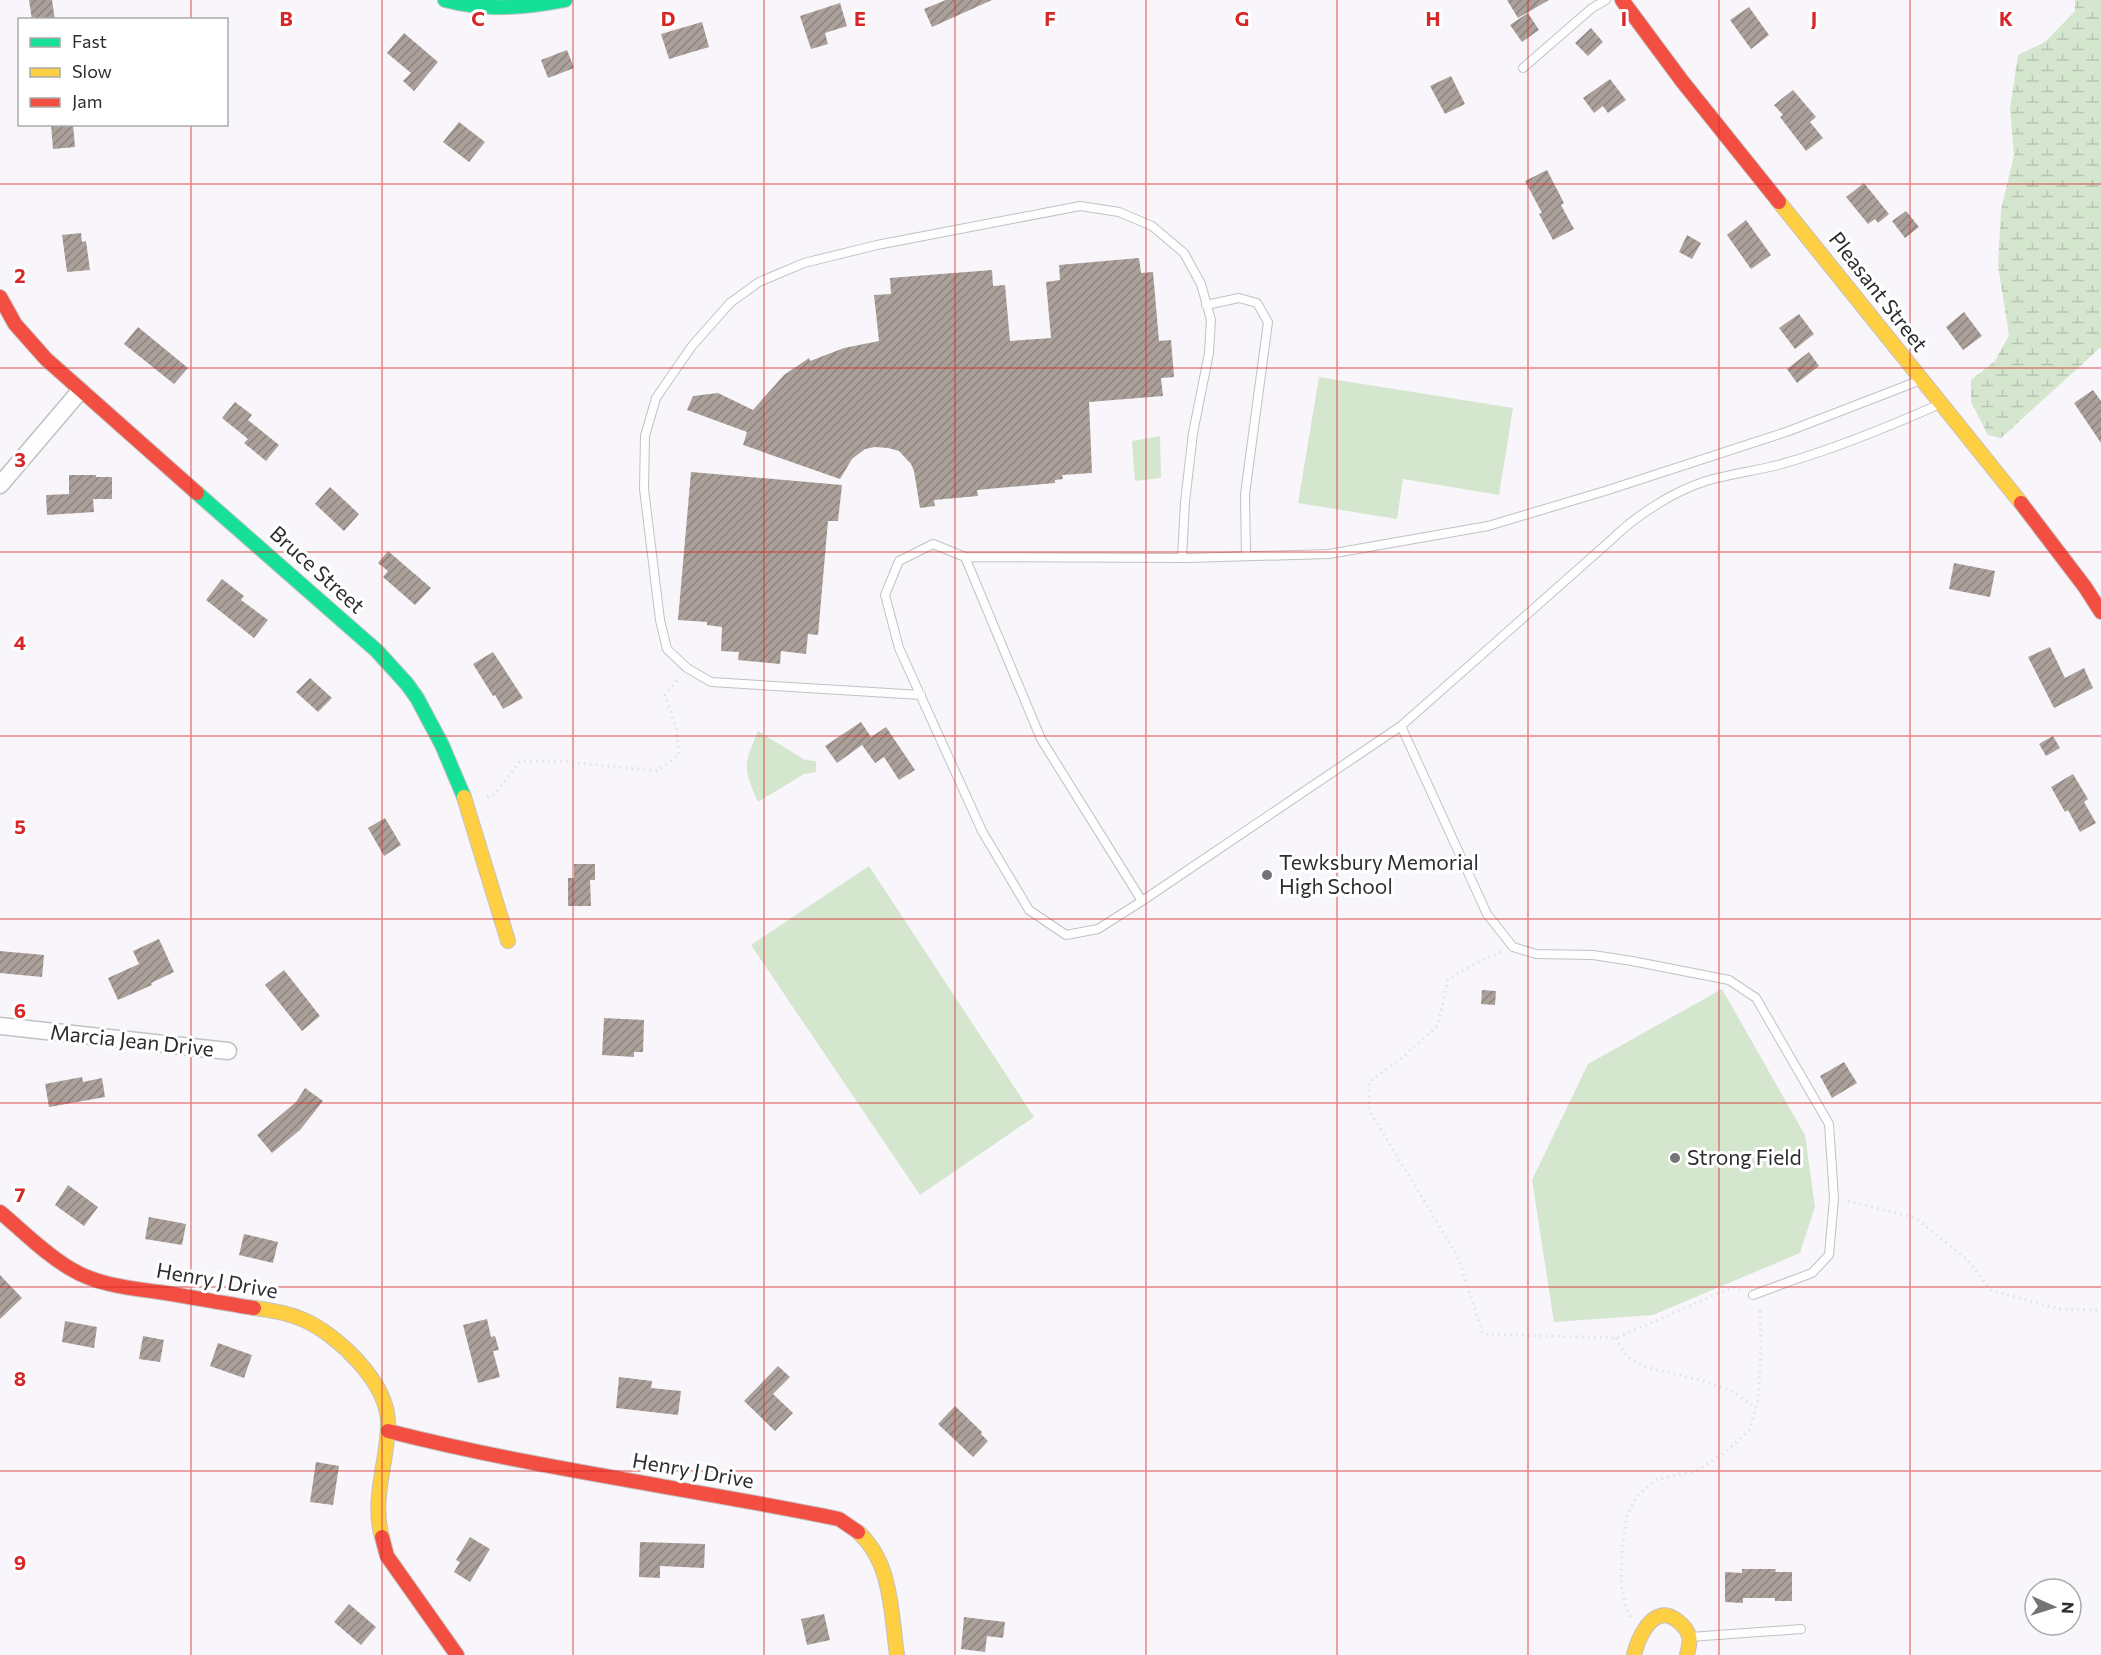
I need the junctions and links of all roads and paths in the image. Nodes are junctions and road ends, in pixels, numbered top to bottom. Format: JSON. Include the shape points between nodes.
{"nodes":[{"id":1,"x":444,"y":0,"type":"edge"},
{"id":2,"x":565,"y":0,"type":"edge"},
{"id":3,"x":1606,"y":0,"type":"edge"},
{"id":4,"x":1622,"y":0,"type":"edge"},
{"id":5,"x":1523,"y":68,"type":"dead end"},
{"id":6,"x":0,"y":297,"type":"edge"},
{"id":7,"x":1206,"y":305,"type":"junction"},
{"id":8,"x":1921,"y":380,"type":"junction"},
{"id":9,"x":80,"y":391,"type":"junction"},
{"id":10,"x":1941,"y":404,"type":"junction"},
{"id":11,"x":0,"y":485,"type":"edge"},
{"id":12,"x":1246,"y":556,"type":"junction"},
{"id":13,"x":965,"y":557,"type":"junction"},
{"id":14,"x":1182,"y":558,"type":"junction"},
{"id":15,"x":2101,"y":612,"type":"edge"},
{"id":16,"x":687,"y":668,"type":"junction"},
{"id":17,"x":921,"y":695,"type":"junction"},
{"id":18,"x":1401,"y":726,"type":"junction"},
{"id":19,"x":467,"y":804,"type":"junction"},
{"id":20,"x":1142,"y":901,"type":"junction"},
{"id":21,"x":508,"y":940,"type":"dead end"},
{"id":22,"x":1513,"y":947,"type":"junction"},
{"id":23,"x":0,"y":1026,"type":"edge"},
{"id":24,"x":228,"y":1052,"type":"dead end"},
{"id":25,"x":1834,"y":1198,"type":"junction"},
{"id":26,"x":0,"y":1212,"type":"edge"},
{"id":27,"x":1757,"y":1294,"type":"junction"},
{"id":28,"x":2101,"y":1311,"type":"edge"},
{"id":29,"x":1616,"y":1338,"type":"junction"},
{"id":30,"x":1756,"y":1408,"type":"junction"},
{"id":31,"x":388,"y":1431,"type":"junction"},
{"id":32,"x":1801,"y":1629,"type":"dead end"},
{"id":33,"x":1690,"y":1637,"type":"junction"},
{"id":34,"x":1640,"y":1638,"type":"junction"},
{"id":35,"x":457,"y":1655,"type":"edge"},
{"id":36,"x":897,"y":1655,"type":"edge"},
{"id":37,"x":1634,"y":1655,"type":"edge"},
{"id":38,"x":1687,"y":1655,"type":"edge"}],
"edges":[{"from":1,"to":2,"type":"street","via":[[465,6],[524,8]]},
{"from":3,"to":5,"type":"lane"},
{"from":4,"to":8,"type":"street","name":"Pleasant Street"},
{"from":6,"to":9,"type":"street","name":"Bruce Street","via":[[20,330]]},
{"from":7,"to":12,"type":"lane","via":[[1239,298],[1257,303],[1268,322],[1245,495]]},
{"from":7,"to":14,"type":"lane","via":[[1210,320],[1209,353],[1193,434]]},
{"from":7,"to":16,"type":"lane","via":[[1201,284],[1184,253],[1152,226],[1119,212],[1080,206],[877,245],[804,263],[759,282],[730,303],[692,346],[656,398],[645,436],[644,489],[660,620],[667,649]]},
{"from":8,"to":10,"type":"street","name":"Pleasant Street"},
{"from":8,"to":12,"type":"lane","via":[[1789,431],[1488,526],[1329,554]]},
{"from":9,"to":11,"type":"street"},
{"from":9,"to":19,"type":"street","name":"Bruce Street","via":[[396,671],[430,720]]},
{"from":10,"to":15,"type":"street","name":"Pleasant Street","via":[[2021,502]]},
{"from":10,"to":18,"type":"lane","via":[[1778,465],[1704,482],[1629,522]]},
{"from":12,"to":14,"type":"lane"},
{"from":13,"to":14,"type":"lane"},
{"from":13,"to":17,"type":"lane","via":[[933,544],[907,556],[899,561],[885,595],[900,648]]},
{"from":13,"to":20,"type":"lane","via":[[1041,740]]},
{"from":16,"to":17,"type":"lane","via":[[711,682]]},
{"from":16,"to":19,"type":"path","via":[[665,695],[676,727],[679,755],[657,771],[520,761],[495,794]]},
{"from":17,"to":20,"type":"lane","via":[[982,831],[1029,910],[1066,934],[1098,929]]},
{"from":18,"to":20,"type":"lane"},
{"from":18,"to":22,"type":"lane","via":[[1487,914]]},
{"from":19,"to":21,"type":"street","name":"Bruce Street"},
{"from":22,"to":25,"type":"lane","via":[[1536,954],[1593,955],[1729,980],[1756,998],[1829,1124]]},
{"from":22,"to":29,"type":"path","via":[[1448,979],[1438,1025],[1369,1082],[1369,1110],[1457,1255],[1483,1334]]},
{"from":23,"to":24,"type":"street","name":"Marcia Jean Drive"},
{"from":25,"to":27,"type":"lane","via":[[1828,1255],[1812,1273]]},
{"from":25,"to":28,"type":"path","via":[[1915,1218],[1968,1260],[1990,1290],[2060,1309]]},
{"from":26,"to":31,"type":"street","name":"Henry J Drive","via":[[79,1274],[139,1289],[257,1307],[312,1324],[349,1353],[375,1382],[386,1404]]},
{"from":27,"to":29,"type":"path","via":[[1733,1287]]},
{"from":27,"to":30,"type":"path","via":[[1761,1352]]},
{"from":29,"to":30,"type":"path","via":[[1626,1356],[1646,1367],[1730,1390]]},
{"from":30,"to":34,"type":"path","via":[[1750,1429],[1726,1452],[1696,1471],[1655,1480],[1636,1497],[1627,1516],[1622,1585],[1626,1608]]},
{"from":31,"to":35,"type":"street","name":"Henry J Drive","via":[[377,1498],[383,1544],[395,1569]]},
{"from":31,"to":36,"type":"street","name":"Henry J Drive","via":[[619,1480],[839,1519],[860,1533],[882,1565]]},
{"from":32,"to":33,"type":"lane"},
{"from":33,"to":34,"type":"street","via":[[1672,1616],[1663,1615],[1648,1624]]},
{"from":33,"to":38,"type":"street"},
{"from":34,"to":37,"type":"street"}]}
